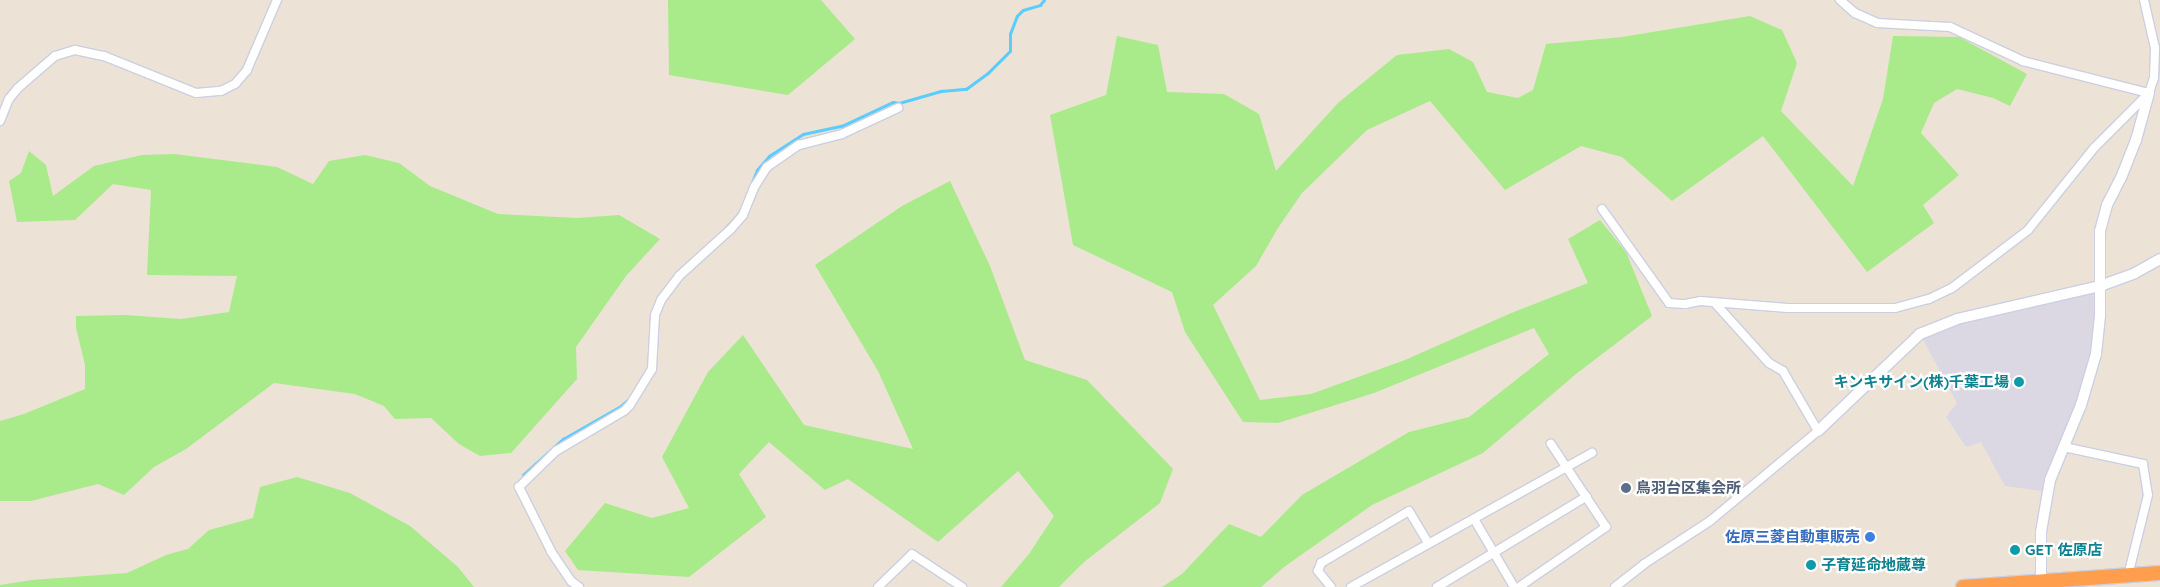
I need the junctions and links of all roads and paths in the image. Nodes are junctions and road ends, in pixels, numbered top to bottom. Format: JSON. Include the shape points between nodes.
{"nodes":[{"id":1,"x":277,"y":0,"type":"edge"},
{"id":2,"x":1840,"y":0,"type":"edge"},
{"id":3,"x":2144,"y":0,"type":"edge"},
{"id":4,"x":2149,"y":93,"type":"junction"},
{"id":5,"x":898,"y":108,"type":"dead end"},
{"id":6,"x":0,"y":121,"type":"edge"},
{"id":7,"x":1602,"y":209,"type":"dead end"},
{"id":8,"x":2160,"y":258,"type":"edge"},
{"id":9,"x":2100,"y":286,"type":"junction"},
{"id":10,"x":1714,"y":302,"type":"junction"},
{"id":11,"x":1818,"y":432,"type":"junction"},
{"id":12,"x":1551,"y":444,"type":"dead end"},
{"id":13,"x":2064,"y":447,"type":"junction"},
{"id":14,"x":1592,"y":454,"type":"dead end"},
{"id":15,"x":1568,"y":467,"type":"junction"},
{"id":16,"x":1587,"y":496,"type":"junction"},
{"id":17,"x":1474,"y":519,"type":"junction"},
{"id":18,"x":1428,"y":543,"type":"junction"},
{"id":19,"x":1494,"y":554,"type":"junction"},
{"id":20,"x":2160,"y":573,"type":"edge"},
{"id":21,"x":2128,"y":576,"type":"junction"},
{"id":22,"x":2041,"y":585,"type":"edge"},
{"id":23,"x":578,"y":587,"type":"edge"},
{"id":24,"x":878,"y":587,"type":"edge"},
{"id":25,"x":962,"y":587,"type":"edge"},
{"id":26,"x":1331,"y":587,"type":"edge"},
{"id":27,"x":1351,"y":587,"type":"edge"},
{"id":28,"x":1437,"y":587,"type":"edge"},
{"id":29,"x":1514,"y":587,"type":"edge"},
{"id":30,"x":1519,"y":587,"type":"edge"},
{"id":31,"x":1615,"y":587,"type":"edge"},
{"id":32,"x":1963,"y":587,"type":"edge"}],
"edges":[{"from":1,"to":6,"type":"street","via":[[247,70],[235,84],[221,91],[196,93],[104,56],[75,50],[55,56],[18,88],[9,99]]},
{"from":2,"to":4,"type":"street","via":[[1855,13],[1877,22],[1950,27],[2023,61]]},
{"from":3,"to":4,"type":"street","via":[[2155,48],[2154,78]]},
{"from":4,"to":9,"type":"street","via":[[2136,140],[2104,217],[2099,248]]},
{"from":4,"to":10,"type":"street","via":[[2094,148],[2028,230],[1952,288],[1929,299],[1895,308],[1788,308]]},
{"from":5,"to":23,"type":"street","via":[[842,134],[799,145],[767,167],[743,215],[678,276],[661,300],[655,315],[652,368],[630,405],[556,451],[518,487],[551,551]]},
{"from":7,"to":10,"type":"street","via":[[1669,303]]},
{"from":8,"to":9,"type":"street","via":[[2135,273]]},
{"from":9,"to":11,"type":"street","via":[[1957,319],[1920,334]]},
{"from":9,"to":13,"type":"street","via":[[2096,354]]},
{"from":10,"to":11,"type":"street","via":[[1769,363],[1783,371]]},
{"from":11,"to":31,"type":"street","via":[[1710,521]]},
{"from":12,"to":15,"type":"street"},
{"from":13,"to":21,"type":"street","via":[[2144,464],[2148,495]]},
{"from":13,"to":22,"type":"street","via":[[2050,480],[2041,532]]},
{"from":14,"to":15,"type":"street"},
{"from":15,"to":16,"type":"street"},
{"from":15,"to":17,"type":"street"},
{"from":16,"to":19,"type":"street"},
{"from":16,"to":30,"type":"street","via":[[1606,528]]},
{"from":17,"to":18,"type":"street"},
{"from":17,"to":19,"type":"street"},
{"from":18,"to":26,"type":"street","via":[[1408,511],[1321,563],[1318,571]]},
{"from":18,"to":27,"type":"street"},
{"from":19,"to":28,"type":"street"},
{"from":19,"to":29,"type":"street"},
{"from":20,"to":21,"type":"highway"},
{"from":21,"to":22,"type":"highway"},
{"from":22,"to":32,"type":"highway"},
{"from":24,"to":25,"type":"street","via":[[912,554]]}]}
